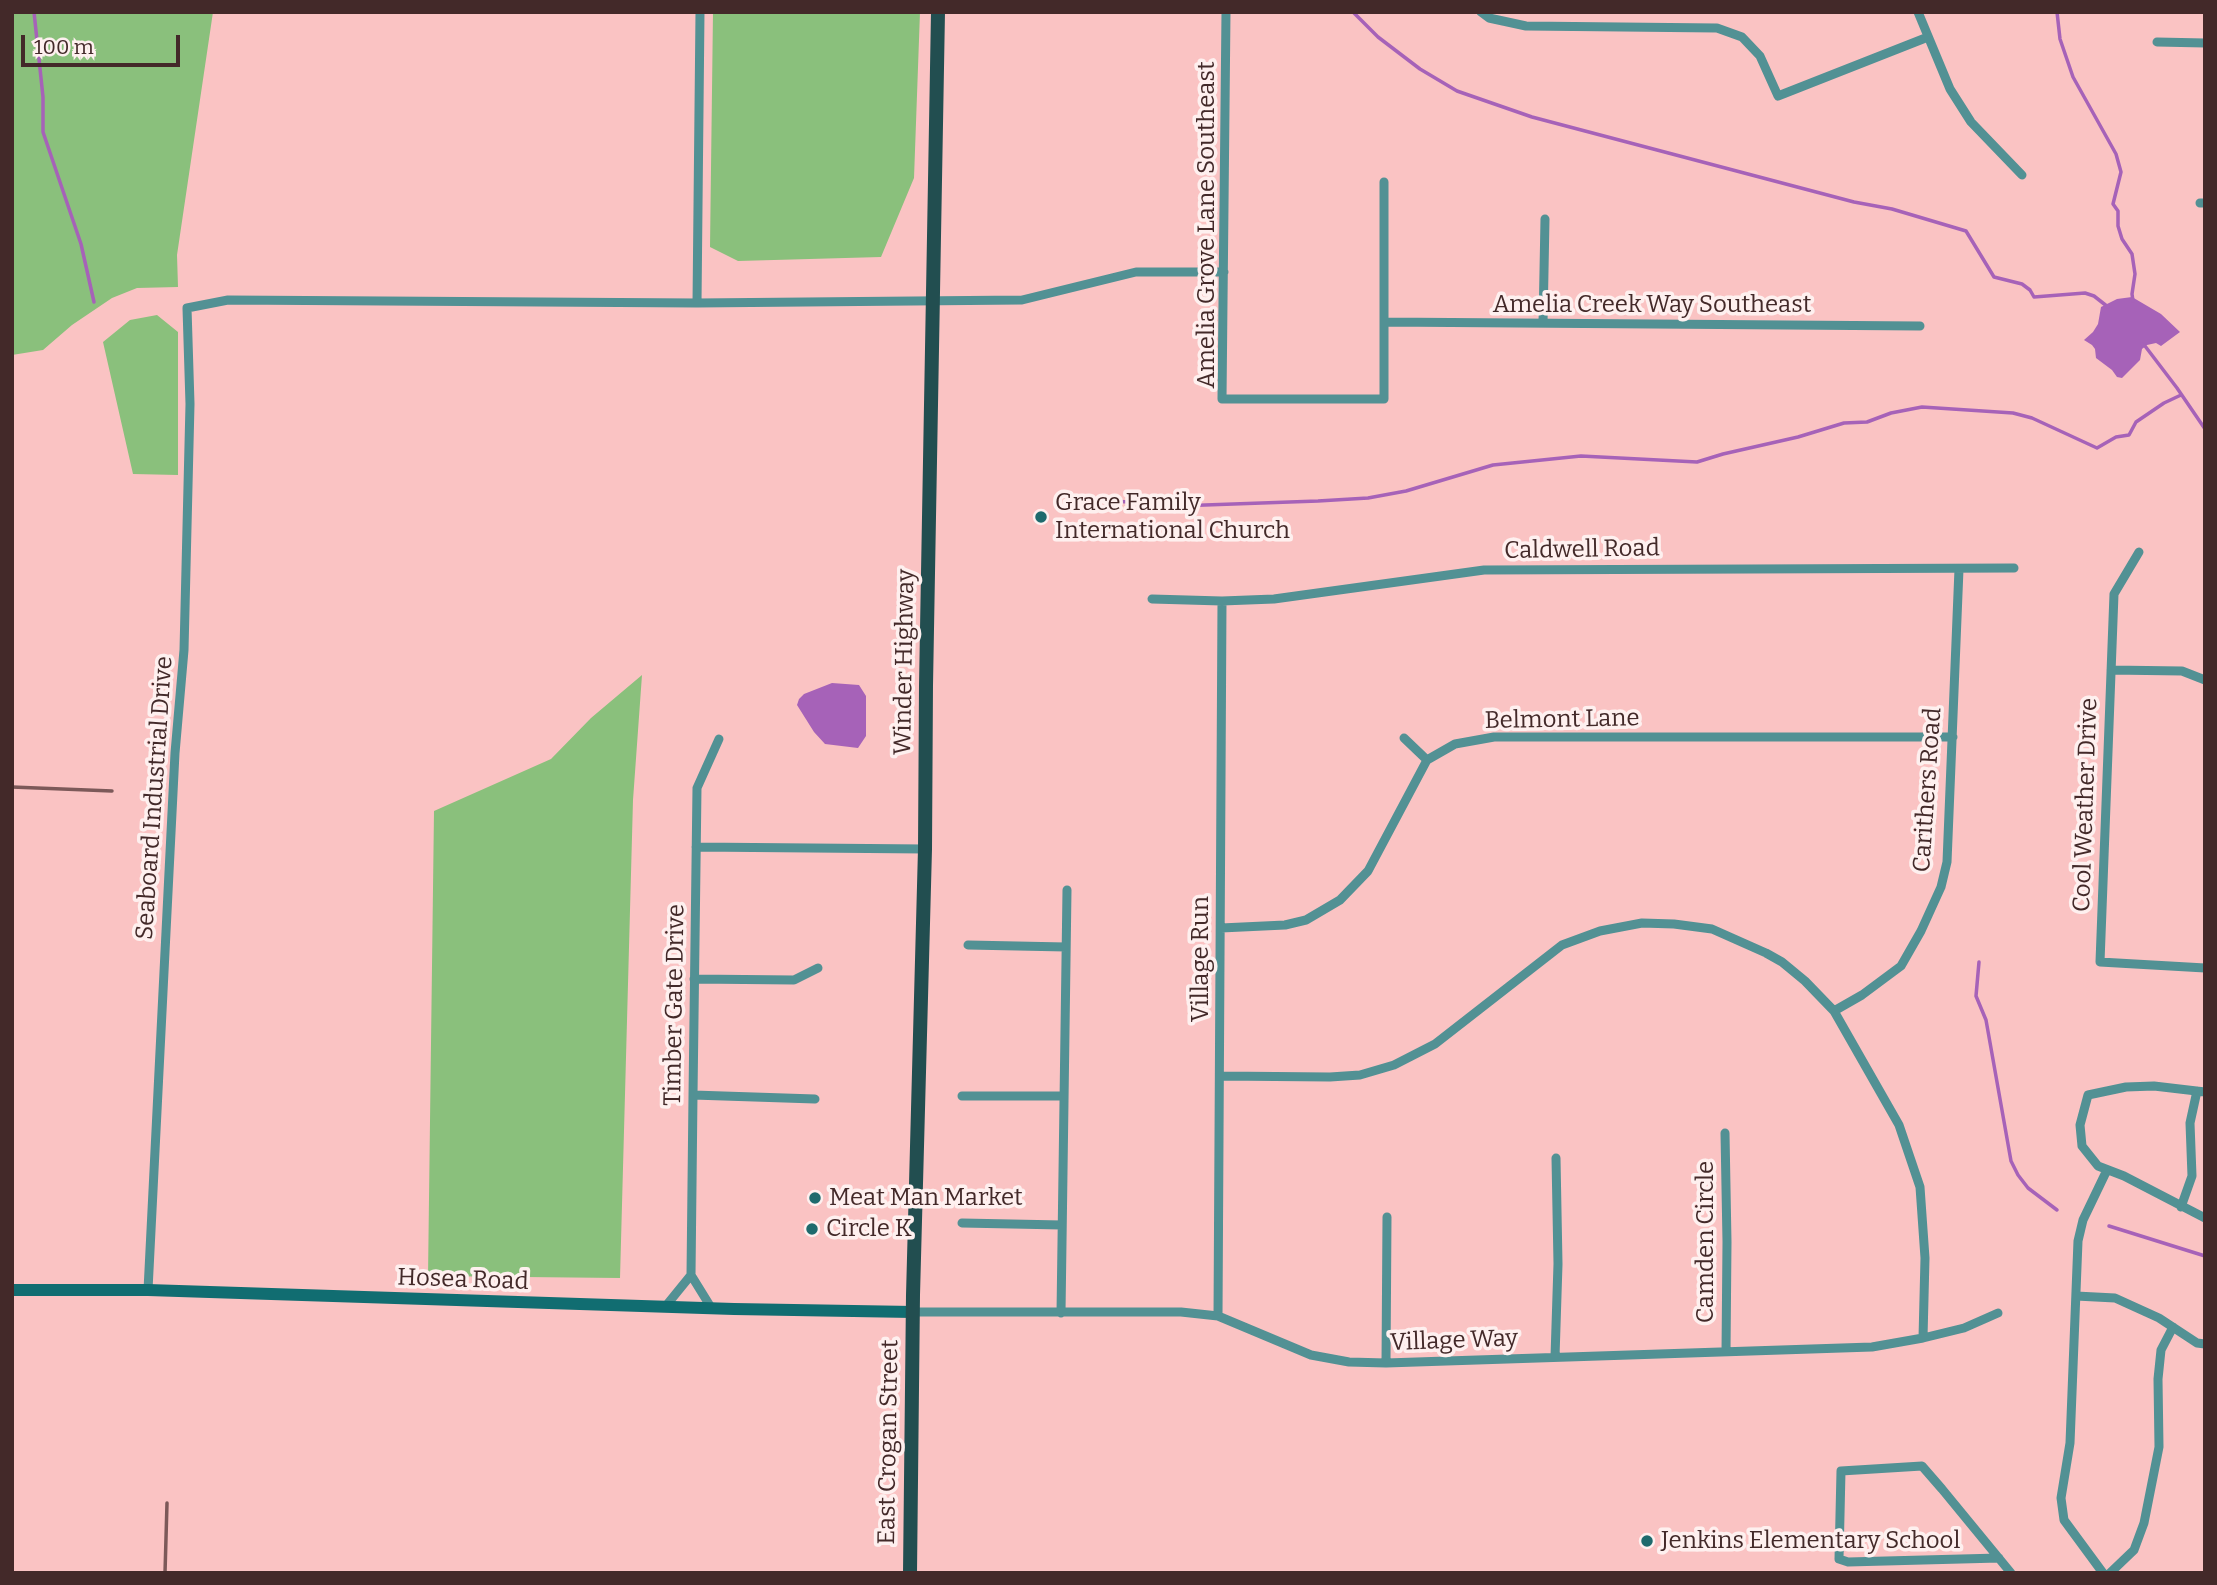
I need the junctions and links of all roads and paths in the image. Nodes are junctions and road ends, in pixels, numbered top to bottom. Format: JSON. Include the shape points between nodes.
{"nodes":[{"id":1,"x":700,"y":12,"type":"edge"},
{"id":2,"x":939,"y":12,"type":"edge"},
{"id":3,"x":1226,"y":12,"type":"edge"},
{"id":4,"x":1481,"y":12,"type":"edge"},
{"id":5,"x":1918,"y":12,"type":"edge"},
{"id":6,"x":1928,"y":37,"type":"junction"},
{"id":7,"x":2157,"y":42,"type":"dead end"},
{"id":8,"x":2205,"y":43,"type":"edge"},
{"id":9,"x":2022,"y":175,"type":"dead end"},
{"id":10,"x":1384,"y":182,"type":"dead end"},
{"id":11,"x":1545,"y":219,"type":"dead end"},
{"id":12,"x":1224,"y":272,"type":"junction"},
{"id":13,"x":697,"y":303,"type":"junction"},
{"id":14,"x":934,"y":303,"type":"junction"},
{"id":15,"x":1384,"y":322,"type":"junction"},
{"id":16,"x":1544,"y":323,"type":"junction"},
{"id":17,"x":1920,"y":326,"type":"dead end"},
{"id":18,"x":2139,"y":552,"type":"dead end"},
{"id":19,"x":2014,"y":568,"type":"dead end"},
{"id":20,"x":1959,"y":569,"type":"junction"},
{"id":21,"x":1152,"y":599,"type":"dead end"},
{"id":22,"x":1222,"y":601,"type":"junction"},
{"id":23,"x":2111,"y":670,"type":"junction"},
{"id":24,"x":2205,"y":680,"type":"edge"},
{"id":25,"x":1953,"y":737,"type":"junction"},
{"id":26,"x":1404,"y":738,"type":"dead end"},
{"id":27,"x":719,"y":739,"type":"dead end"},
{"id":28,"x":1427,"y":760,"type":"junction"},
{"id":29,"x":696,"y":847,"type":"junction"},
{"id":30,"x":925,"y":849,"type":"junction"},
{"id":31,"x":1067,"y":890,"type":"dead end"},
{"id":32,"x":1221,"y":928,"type":"junction"},
{"id":33,"x":968,"y":945,"type":"dead end"},
{"id":34,"x":1066,"y":947,"type":"junction"},
{"id":35,"x":818,"y":968,"type":"dead end"},
{"id":36,"x":2205,"y":968,"type":"edge"},
{"id":37,"x":694,"y":979,"type":"junction"},
{"id":38,"x":1834,"y":1011,"type":"junction"},
{"id":39,"x":1220,"y":1076,"type":"junction"},
{"id":40,"x":2201,"y":1091,"type":"edge"},
{"id":41,"x":693,"y":1095,"type":"junction"},
{"id":42,"x":962,"y":1096,"type":"dead end"},
{"id":43,"x":1064,"y":1096,"type":"junction"},
{"id":44,"x":815,"y":1099,"type":"dead end"},
{"id":45,"x":1725,"y":1133,"type":"dead end"},
{"id":46,"x":1556,"y":1158,"type":"dead end"},
{"id":47,"x":2107,"y":1170,"type":"junction"},
{"id":48,"x":2182,"y":1207,"type":"junction"},
{"id":49,"x":1387,"y":1217,"type":"dead end"},
{"id":50,"x":2205,"y":1219,"type":"edge"},
{"id":51,"x":962,"y":1223,"type":"dead end"},
{"id":52,"x":1062,"y":1225,"type":"junction"},
{"id":53,"x":691,"y":1275,"type":"junction"},
{"id":54,"x":12,"y":1290,"type":"edge"},
{"id":55,"x":148,"y":1290,"type":"junction"},
{"id":56,"x":2076,"y":1296,"type":"junction"},
{"id":57,"x":665,"y":1307,"type":"junction"},
{"id":58,"x":712,"y":1309,"type":"junction"},
{"id":59,"x":913,"y":1312,"type":"junction"},
{"id":60,"x":1061,"y":1313,"type":"junction"},
{"id":61,"x":1998,"y":1313,"type":"dead end"},
{"id":62,"x":1218,"y":1316,"type":"junction"},
{"id":63,"x":2173,"y":1327,"type":"junction"},
{"id":64,"x":1923,"y":1339,"type":"junction"},
{"id":65,"x":2205,"y":1344,"type":"edge"},
{"id":66,"x":1726,"y":1352,"type":"junction"},
{"id":67,"x":1555,"y":1357,"type":"junction"},
{"id":68,"x":1386,"y":1363,"type":"junction"},
{"id":69,"x":1999,"y":1558,"type":"junction"},
{"id":70,"x":911,"y":1573,"type":"edge"},
{"id":71,"x":2011,"y":1573,"type":"edge"},
{"id":72,"x":2103,"y":1573,"type":"edge"},
{"id":73,"x":2110,"y":1573,"type":"edge"}],
"edges":[{"from":1,"to":13,"type":"street"},
{"from":2,"to":14,"type":"main road","name":"Winder Highway"},
{"from":3,"to":12,"type":"street","name":"Amelia Grove Lane Southeast"},
{"from":4,"to":6,"type":"street","via":[[1526,26],[1717,28],[1742,37],[1760,56],[1778,96]]},
{"from":5,"to":6,"type":"street"},
{"from":6,"to":9,"type":"street","via":[[1950,89],[1971,122]]},
{"from":7,"to":8,"type":"street"},
{"from":10,"to":15,"type":"street","name":"Amelia Grove Lane Southeast"},
{"from":11,"to":16,"type":"street"},
{"from":12,"to":14,"type":"street","via":[[1136,272],[1022,300]]},
{"from":12,"to":15,"type":"street","name":"Amelia Grove Lane Southeast","via":[[1223,399],[1384,399]]},
{"from":13,"to":14,"type":"street"},
{"from":13,"to":55,"type":"street","name":"Seaboard Industrial Drive","via":[[228,300],[187,308],[190,404],[184,639]]},
{"from":14,"to":30,"type":"main road","name":"Winder Highway"},
{"from":15,"to":16,"type":"street","name":"Amelia Creek Way Southeast"},
{"from":16,"to":17,"type":"street","name":"Amelia Creek Way Southeast"},
{"from":18,"to":23,"type":"street","name":"Cool Weather Drive","via":[[2114,594]]},
{"from":19,"to":20,"type":"street","name":"Caldwell Road"},
{"from":20,"to":22,"type":"street","name":"Caldwell Road","via":[[1484,570],[1274,599]]},
{"from":20,"to":25,"type":"street","name":"Carithers Road"},
{"from":21,"to":22,"type":"street","name":"Caldwell Road"},
{"from":22,"to":32,"type":"street","name":"Village Run"},
{"from":23,"to":24,"type":"street","via":[[2182,671]]},
{"from":23,"to":36,"type":"street","name":"Cool Weather Drive","via":[[2100,962]]},
{"from":25,"to":28,"type":"street","name":"Belmont Lane","via":[[1494,737],[1455,744]]},
{"from":25,"to":38,"type":"street","name":"Carithers Road","via":[[1947,862],[1941,887],[1901,966]]},
{"from":26,"to":28,"type":"street"},
{"from":27,"to":29,"type":"street","name":"Timber Gate Drive","via":[[697,788]]},
{"from":28,"to":32,"type":"street","via":[[1368,870],[1340,900],[1306,920],[1286,925]]},
{"from":29,"to":30,"type":"street"},
{"from":29,"to":37,"type":"street","name":"Timber Gate Drive"},
{"from":30,"to":59,"type":"main road","name":"Winder Highway"},
{"from":31,"to":34,"type":"street"},
{"from":32,"to":39,"type":"street","name":"Village Run"},
{"from":33,"to":34,"type":"street"},
{"from":34,"to":43,"type":"street"},
{"from":35,"to":37,"type":"street","via":[[794,980]]},
{"from":37,"to":41,"type":"street","name":"Timber Gate Drive"},
{"from":38,"to":39,"type":"street","via":[[1782,962],[1747,944],[1712,929],[1642,923],[1562,945],[1435,1044],[1394,1065],[1360,1075],[1330,1077]]},
{"from":38,"to":64,"type":"street","via":[[1899,1125],[1920,1187],[1925,1258]]},
{"from":39,"to":62,"type":"street","name":"Village Run"},
{"from":40,"to":47,"type":"street","via":[[2154,1086],[2088,1095],[2080,1125],[2082,1146]]},
{"from":40,"to":48,"type":"street","via":[[2190,1123],[2192,1176]]},
{"from":41,"to":44,"type":"street"},
{"from":41,"to":53,"type":"street","name":"Timber Gate Drive"},
{"from":42,"to":43,"type":"street"},
{"from":43,"to":52,"type":"street"},
{"from":45,"to":66,"type":"street","name":"Camden Circle"},
{"from":46,"to":67,"type":"street"},
{"from":47,"to":48,"type":"street"},
{"from":47,"to":56,"type":"street","via":[[2083,1220]]},
{"from":48,"to":50,"type":"street"},
{"from":49,"to":68,"type":"street"},
{"from":51,"to":52,"type":"street"},
{"from":52,"to":60,"type":"street"},
{"from":53,"to":57,"type":"street"},
{"from":53,"to":58,"type":"street"},
{"from":54,"to":55,"type":"street","name":"Hosea Road"},
{"from":55,"to":57,"type":"street","name":"Hosea Road"},
{"from":56,"to":63,"type":"street","via":[[2115,1298]]},
{"from":56,"to":72,"type":"street","via":[[2064,1520]]},
{"from":57,"to":58,"type":"street","name":"Hosea Road"},
{"from":58,"to":59,"type":"street","name":"Hosea Road"},
{"from":59,"to":60,"type":"street","name":"Village Way"},
{"from":59,"to":70,"type":"main road","name":"East Crogan Street"},
{"from":60,"to":62,"type":"street","name":"Village Way"},
{"from":61,"to":64,"type":"street","name":"Village Way"},
{"from":62,"to":68,"type":"street","name":"Village Way","via":[[1311,1355]]},
{"from":63,"to":65,"type":"street"},
{"from":63,"to":73,"type":"street","via":[[2161,1350],[2159,1447],[2144,1523],[2134,1550]]},
{"from":64,"to":66,"type":"street","name":"Village Way","via":[[1872,1347]]},
{"from":66,"to":67,"type":"street","name":"Village Way"},
{"from":67,"to":68,"type":"street","name":"Village Way"},
{"from":69,"to":69,"type":"street","via":[[1922,1466],[1841,1471],[1839,1559]]},
{"from":69,"to":71,"type":"street"}]}
